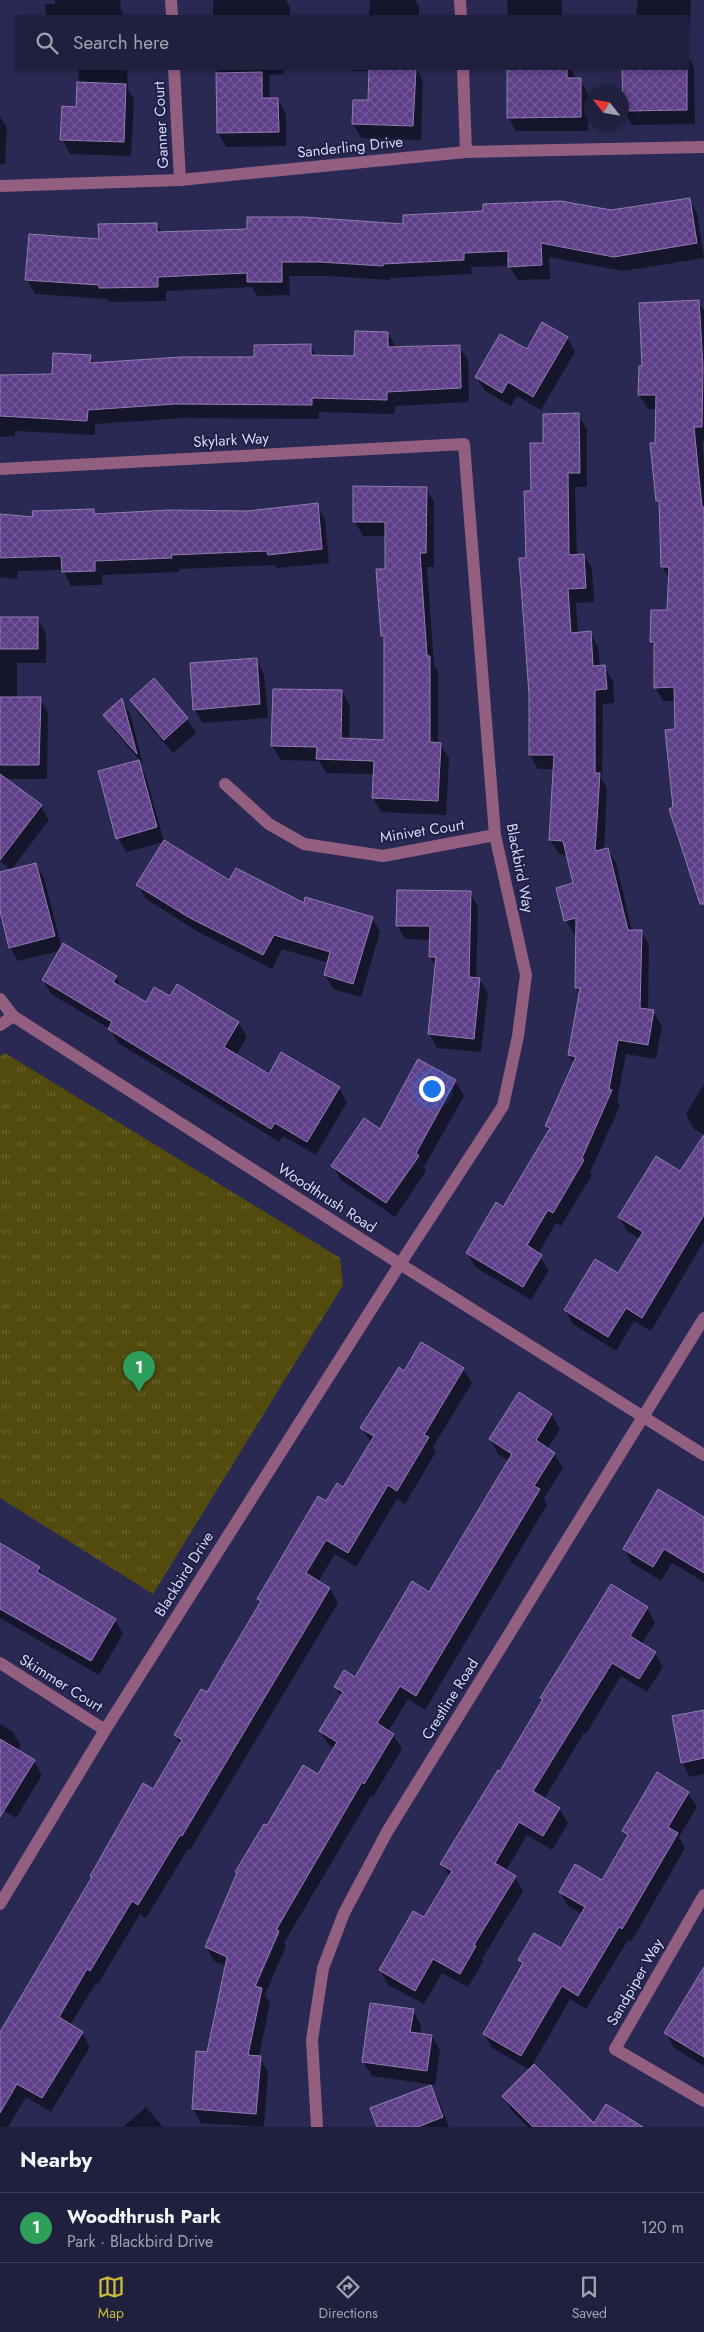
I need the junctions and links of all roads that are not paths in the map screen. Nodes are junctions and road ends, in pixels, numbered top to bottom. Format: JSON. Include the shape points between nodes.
{"nodes":[{"id":1,"x":171,"y":0,"type":"edge"},
{"id":2,"x":460,"y":0,"type":"edge"},
{"id":3,"x":172,"y":15,"type":"edge"},
{"id":4,"x":461,"y":15,"type":"edge"},
{"id":5,"x":174,"y":70,"type":"edge"},
{"id":6,"x":463,"y":70,"type":"edge"},
{"id":7,"x":704,"y":148,"type":"edge"},
{"id":8,"x":466,"y":152,"type":"junction"},
{"id":9,"x":180,"y":180,"type":"junction"},
{"id":10,"x":0,"y":186,"type":"edge"},
{"id":11,"x":464,"y":444,"type":"joint"},
{"id":12,"x":0,"y":469,"type":"edge"},
{"id":13,"x":226,"y":784,"type":"dead end"},
{"id":14,"x":495,"y":836,"type":"junction"},
{"id":15,"x":0,"y":1000,"type":"edge"},
{"id":16,"x":13,"y":1016,"type":"junction"},
{"id":17,"x":0,"y":1025,"type":"edge"},
{"id":18,"x":400,"y":1264,"type":"junction"},
{"id":19,"x":704,"y":1318,"type":"edge"},
{"id":20,"x":642,"y":1417,"type":"junction"},
{"id":21,"x":704,"y":1455,"type":"edge"},
{"id":22,"x":0,"y":1663,"type":"edge"},
{"id":23,"x":105,"y":1730,"type":"junction"},
{"id":24,"x":704,"y":1895,"type":"edge"},
{"id":25,"x":0,"y":1904,"type":"edge"},
{"id":26,"x":704,"y":2101,"type":"edge"},
{"id":27,"x":317,"y":2127,"type":"edge"}],
"edges":[{"from":1,"to":3,"type":"street"},
{"from":2,"to":4,"type":"street"},
{"from":5,"to":9,"type":"street","name":"Ganner Court"},
{"from":6,"to":8,"type":"street"},
{"from":7,"to":8,"type":"street","name":"Sanderling Drive"},
{"from":8,"to":9,"type":"street","name":"Sanderling Drive"},
{"from":9,"to":10,"type":"street","name":"Sanderling Drive"},
{"from":11,"to":12,"type":"street","name":"Skylark Way"},
{"from":11,"to":14,"type":"street","name":"Blackbird Way"},
{"from":13,"to":14,"type":"street","name":"Minivet Court","via":[[269,824],[304,844],[383,856]]},
{"from":14,"to":18,"type":"street","name":"Blackbird Way","via":[[526,975],[518,1036],[503,1106]]},
{"from":15,"to":16,"type":"street","name":"Woodthrush Road"},
{"from":16,"to":17,"type":"street"},
{"from":16,"to":18,"type":"street","name":"Woodthrush Road"},
{"from":18,"to":20,"type":"street","name":"Woodthrush Road"},
{"from":18,"to":23,"type":"street","name":"Blackbird Drive"},
{"from":19,"to":20,"type":"street","name":"Crestline Road"},
{"from":20,"to":21,"type":"street","name":"Woodthrush Road"},
{"from":20,"to":27,"type":"street","name":"Crestline Road","via":[[387,1832],[344,1913],[322,1968],[312,2040]]},
{"from":22,"to":23,"type":"street","name":"Skimmer Court"},
{"from":23,"to":25,"type":"street","name":"Blackbird Drive"},
{"from":24,"to":26,"type":"street","name":"Sandpiper Way","via":[[615,2049]]}]}
